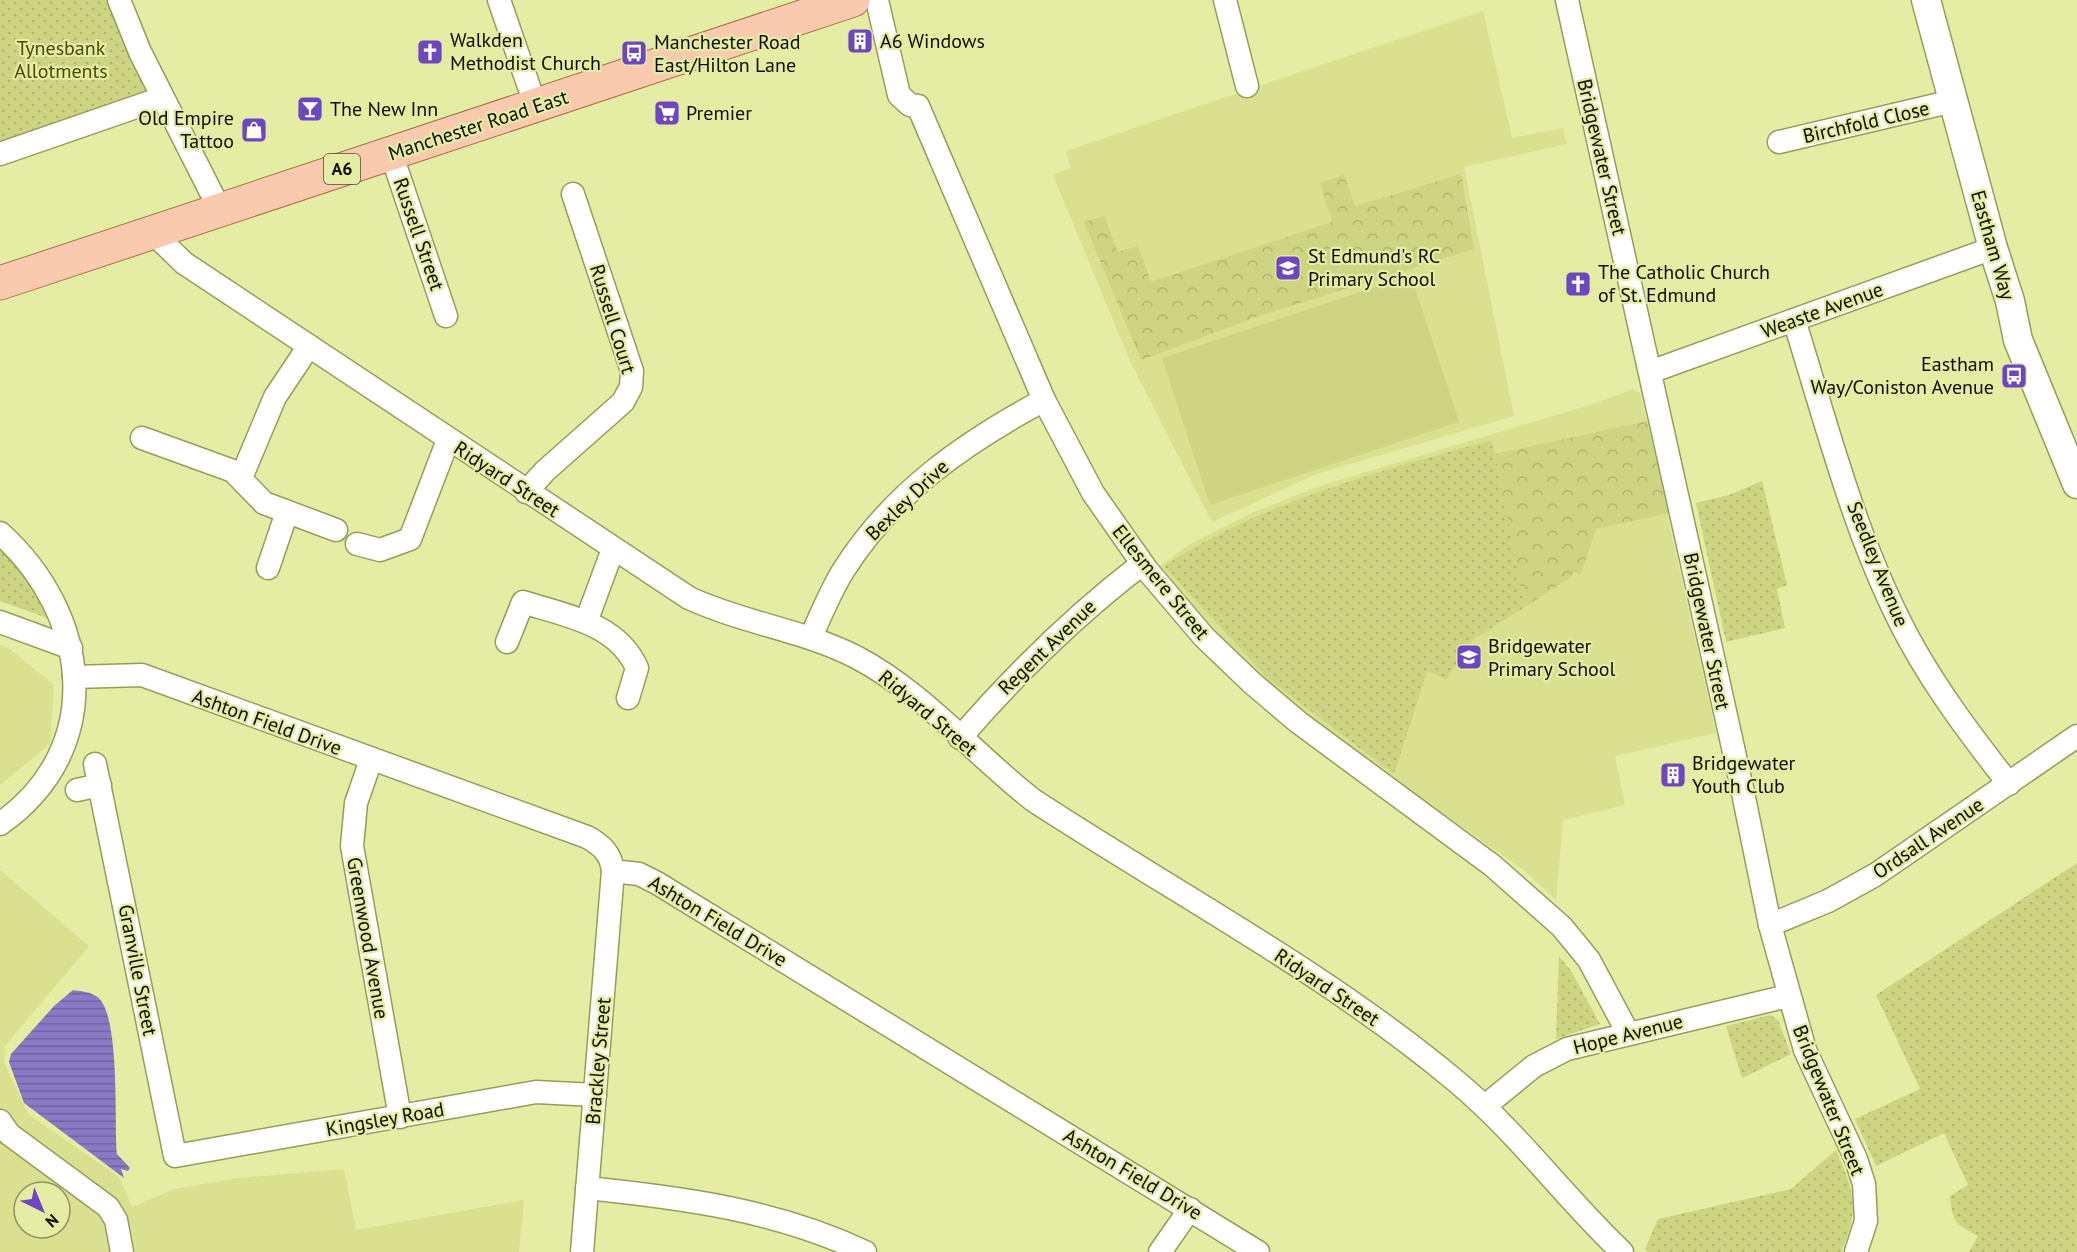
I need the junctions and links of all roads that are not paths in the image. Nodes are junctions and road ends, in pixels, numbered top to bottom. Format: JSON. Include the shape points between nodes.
{"nodes":[{"id":1,"x":119,"y":0,"type":"edge"},
{"id":2,"x":499,"y":0,"type":"edge"},
{"id":3,"x":853,"y":0,"type":"edge"},
{"id":4,"x":877,"y":0,"type":"edge"},
{"id":5,"x":1225,"y":0,"type":"edge"},
{"id":6,"x":1567,"y":0,"type":"edge"},
{"id":7,"x":1927,"y":0,"type":"edge"},
{"id":8,"x":1247,"y":86,"type":"dead end"},
{"id":9,"x":162,"y":98,"type":"junction"},
{"id":10,"x":1953,"y":101,"type":"junction"},
{"id":11,"x":536,"y":106,"type":"junction"},
{"id":12,"x":1779,"y":142,"type":"dead end"},
{"id":13,"x":391,"y":153,"type":"junction"},
{"id":14,"x":0,"y":154,"type":"edge"},
{"id":15,"x":582,"y":204,"type":"dead end"},
{"id":16,"x":219,"y":208,"type":"junction"},
{"id":17,"x":152,"y":232,"type":"junction"},
{"id":18,"x":1993,"y":248,"type":"junction"},
{"id":19,"x":0,"y":283,"type":"edge"},
{"id":20,"x":446,"y":316,"type":"dead end"},
{"id":21,"x":1794,"y":320,"type":"junction"},
{"id":22,"x":309,"y":346,"type":"junction"},
{"id":23,"x":1650,"y":372,"type":"junction"},
{"id":24,"x":1044,"y":400,"type":"junction"},
{"id":25,"x":142,"y":438,"type":"dead end"},
{"id":26,"x":448,"y":441,"type":"junction"},
{"id":27,"x":241,"y":478,"type":"junction"},
{"id":28,"x":2077,"y":484,"type":"edge"},
{"id":29,"x":526,"y":492,"type":"junction"},
{"id":30,"x":287,"y":512,"type":"junction"},
{"id":31,"x":336,"y":530,"type":"dead end"},
{"id":32,"x":0,"y":533,"type":"edge"},
{"id":33,"x":357,"y":544,"type":"dead end"},
{"id":34,"x":613,"y":549,"type":"junction"},
{"id":35,"x":1142,"y":564,"type":"junction"},
{"id":36,"x":268,"y":568,"type":"dead end"},
{"id":37,"x":0,"y":622,"type":"edge"},
{"id":38,"x":586,"y":622,"type":"junction"},
{"id":39,"x":811,"y":638,"type":"junction"},
{"id":40,"x":507,"y":642,"type":"dead end"},
{"id":41,"x":71,"y":648,"type":"junction"},
{"id":42,"x":74,"y":677,"type":"junction"},
{"id":43,"x":628,"y":698,"type":"dead end"},
{"id":44,"x":2077,"y":736,"type":"edge"},
{"id":45,"x":960,"y":738,"type":"junction"},
{"id":46,"x":371,"y":760,"type":"junction"},
{"id":47,"x":2009,"y":784,"type":"junction"},
{"id":48,"x":77,"y":790,"type":"dead end"},
{"id":49,"x":0,"y":824,"type":"edge"},
{"id":50,"x":613,"y":871,"type":"junction"},
{"id":51,"x":1770,"y":925,"type":"junction"},
{"id":52,"x":1788,"y":996,"type":"junction"},
{"id":53,"x":1628,"y":1033,"type":"junction"},
{"id":54,"x":595,"y":1095,"type":"junction"},
{"id":55,"x":1485,"y":1106,"type":"junction"},
{"id":56,"x":400,"y":1117,"type":"junction"},
{"id":57,"x":0,"y":1121,"type":"edge"},
{"id":58,"x":175,"y":1156,"type":"joint"},
{"id":59,"x":587,"y":1188,"type":"junction"},
{"id":60,"x":1190,"y":1209,"type":"junction"},
{"id":61,"x":122,"y":1252,"type":"edge"},
{"id":62,"x":582,"y":1252,"type":"edge"},
{"id":63,"x":865,"y":1252,"type":"edge"},
{"id":64,"x":1160,"y":1252,"type":"edge"},
{"id":65,"x":1258,"y":1252,"type":"edge"},
{"id":66,"x":1622,"y":1252,"type":"edge"},
{"id":67,"x":1856,"y":1252,"type":"edge"}],
"edges":[{"from":1,"to":9,"type":"street"},
{"from":2,"to":11,"type":"street"},
{"from":3,"to":11,"type":"main road","name":"Manchester Road East","number":"A6"},
{"from":4,"to":24,"type":"street","name":"Ellesmere Street","via":[[896,87],[906,102],[918,106]]},
{"from":5,"to":8,"type":"street"},
{"from":6,"to":23,"type":"street","name":"Bridgewater Street"},
{"from":7,"to":10,"type":"street","name":"Eastham Way"},
{"from":9,"to":14,"type":"street"},
{"from":9,"to":16,"type":"street"},
{"from":10,"to":12,"type":"street","name":"Birchfold Close"},
{"from":10,"to":18,"type":"street","name":"Eastham Way"},
{"from":11,"to":13,"type":"main road","name":"Manchester Road East","number":"A6"},
{"from":13,"to":16,"type":"main road","name":"Manchester Road East","number":"A6"},
{"from":13,"to":20,"type":"street","name":"Russell Street"},
{"from":15,"to":29,"type":"street","name":"Russell Court","via":[[632,371],[632,387],[623,402]]},
{"from":16,"to":17,"type":"main road","name":"Manchester Road East","number":"A6"},
{"from":17,"to":19,"type":"main road","name":"Manchester Road East","number":"A6"},
{"from":17,"to":22,"type":"street","name":"Ridyard Street","via":[[184,263]]},
{"from":18,"to":21,"type":"street","name":"Weaste Avenue"},
{"from":18,"to":28,"type":"street","name":"Eastham Way","via":[[2018,340]]},
{"from":21,"to":23,"type":"street","name":"Weaste Avenue"},
{"from":21,"to":47,"type":"street","name":"Seedley Avenue","via":[[1846,484],[1888,596],[1943,695]]},
{"from":22,"to":26,"type":"street","name":"Ridyard Street"},
{"from":22,"to":27,"type":"street","via":[[274,397]]},
{"from":23,"to":51,"type":"street","name":"Bridgewater Street"},
{"from":24,"to":35,"type":"street","name":"Ellesmere Street","via":[[1093,494]]},
{"from":24,"to":39,"type":"street","name":"Bexley Drive","via":[[959,450],[883,519],[843,572]]},
{"from":25,"to":27,"type":"street","via":[[224,467]]},
{"from":26,"to":29,"type":"street","name":"Ridyard Street"},
{"from":26,"to":33,"type":"street","via":[[410,539],[380,550]]},
{"from":27,"to":30,"type":"street","via":[[264,503]]},
{"from":29,"to":34,"type":"street","name":"Ridyard Street"},
{"from":30,"to":31,"type":"street"},
{"from":30,"to":36,"type":"street"},
{"from":32,"to":41,"type":"street","via":[[35,570],[52,595]]},
{"from":34,"to":38,"type":"street"},
{"from":34,"to":39,"type":"street","name":"Ridyard Street","via":[[689,598]]},
{"from":35,"to":45,"type":"street","name":"Regent Avenue","via":[[1038,652]]},
{"from":35,"to":53,"type":"street","name":"Ellesmere Street","via":[[1204,637],[1252,683],[1298,722],[1493,866],[1562,927],[1589,960]]},
{"from":37,"to":41,"type":"street"},
{"from":38,"to":40,"type":"street","via":[[523,602]]},
{"from":38,"to":43,"type":"street","via":[[606,629],[634,661],[637,668]]},
{"from":39,"to":45,"type":"street","name":"Ridyard Street","via":[[883,673]]},
{"from":41,"to":42,"type":"street"},
{"from":42,"to":46,"type":"street","name":"Ashton Field Drive","via":[[142,675]]},
{"from":42,"to":49,"type":"street","via":[[69,727],[54,763],[23,805]]},
{"from":44,"to":47,"type":"street","name":"Ordsall Avenue"},
{"from":45,"to":55,"type":"street","name":"Ridyard Street","via":[[1034,800],[1349,1000]]},
{"from":46,"to":50,"type":"street","name":"Ashton Field Drive","via":[[587,837],[607,853]]},
{"from":46,"to":56,"type":"street","name":"Greenwood Avenue","via":[[356,803],[352,846]]},
{"from":47,"to":51,"type":"street","name":"Ordsall Avenue","via":[[1850,890]]},
{"from":48,"to":58,"type":"street","name":"Granville Street","via":[[98,774]]},
{"from":50,"to":54,"type":"street","name":"Brackley Street"},
{"from":50,"to":60,"type":"street","name":"Ashton Field Drive","via":[[639,874],[657,883]]},
{"from":51,"to":52,"type":"street","name":"Bridgewater Street"},
{"from":52,"to":53,"type":"street","name":"Hope Avenue"},
{"from":52,"to":67,"type":"street","name":"Bridgewater Street","via":[[1805,1050],[1864,1184],[1866,1221]]},
{"from":53,"to":55,"type":"street","name":"Hope Avenue","via":[[1552,1056],[1517,1078]]},
{"from":54,"to":56,"type":"street","name":"Kingsley Road","via":[[536,1092]]},
{"from":54,"to":59,"type":"street","name":"Brackley Street"},
{"from":55,"to":66,"type":"street","name":"Ridyard Street"},
{"from":56,"to":58,"type":"street","name":"Kingsley Road"},
{"from":57,"to":61,"type":"street","via":[[16,1139],[108,1207],[116,1220]]},
{"from":59,"to":62,"type":"street","name":"Brackley Street"},
{"from":59,"to":63,"type":"street","via":[[684,1197],[744,1210],[794,1224]]},
{"from":60,"to":64,"type":"street"},
{"from":60,"to":65,"type":"street","name":"Ashton Field Drive"}]}
